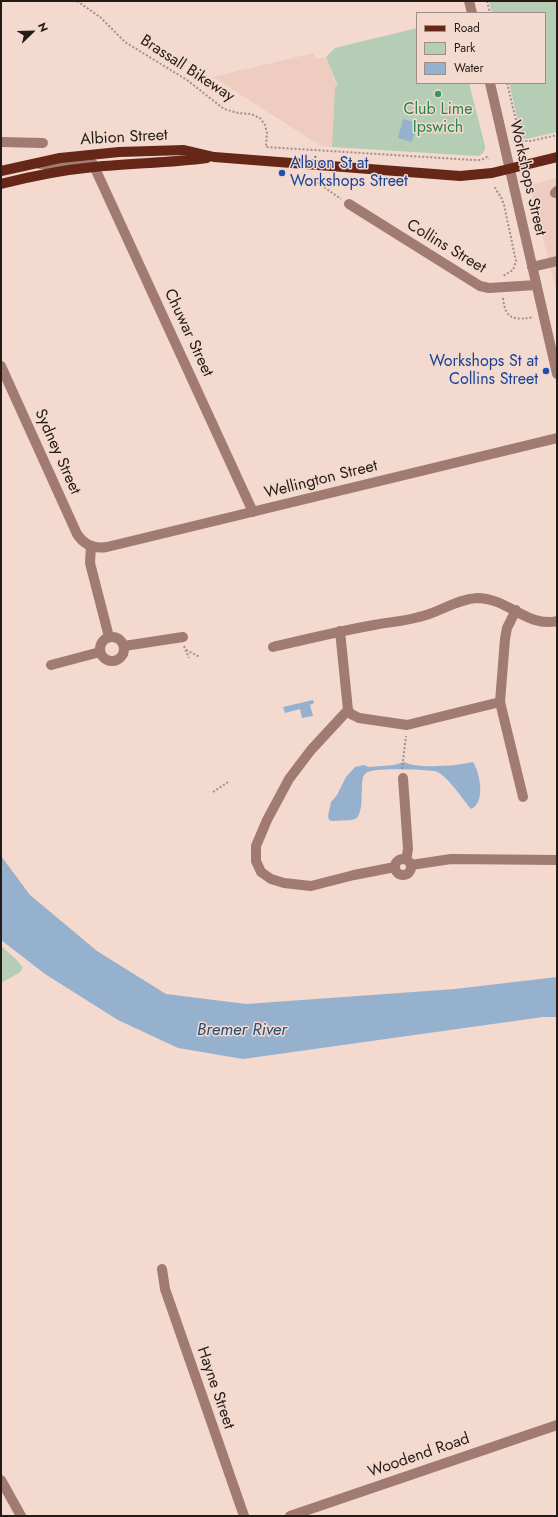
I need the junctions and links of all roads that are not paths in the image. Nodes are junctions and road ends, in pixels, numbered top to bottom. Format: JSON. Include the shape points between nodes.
{"nodes":[{"id":1,"x":468,"y":1,"type":"edge"},
{"id":2,"x":472,"y":12,"type":"edge"},
{"id":3,"x":490,"y":84,"type":"edge"},
{"id":4,"x":1,"y":142,"type":"edge"},
{"id":5,"x":43,"y":143,"type":"dead end"},
{"id":6,"x":214,"y":157,"type":"junction"},
{"id":7,"x":557,"y":157,"type":"edge"},
{"id":8,"x":36,"y":163,"type":"junction"},
{"id":9,"x":95,"y":167,"type":"junction"},
{"id":10,"x":509,"y":169,"type":"junction"},
{"id":11,"x":1,"y":171,"type":"edge"},
{"id":12,"x":1,"y":184,"type":"edge"},
{"id":13,"x":349,"y":204,"type":"road end"},
{"id":14,"x":557,"y":261,"type":"edge"},
{"id":15,"x":532,"y":267,"type":"junction"},
{"id":16,"x":536,"y":284,"type":"junction"},
{"id":17,"x":1,"y":366,"type":"edge"},
{"id":18,"x":557,"y":374,"type":"edge"},
{"id":19,"x":557,"y":438,"type":"edge"},
{"id":20,"x":253,"y":512,"type":"junction"},
{"id":21,"x":91,"y":546,"type":"junction"},
{"id":22,"x":516,"y":610,"type":"junction"},
{"id":23,"x":557,"y":621,"type":"edge"},
{"id":24,"x":340,"y":632,"type":"junction"},
{"id":25,"x":109,"y":637,"type":"junction"},
{"id":26,"x":183,"y":637,"type":"dead end"},
{"id":27,"x":124,"y":646,"type":"junction"},
{"id":28,"x":273,"y":647,"type":"dead end"},
{"id":29,"x":100,"y":652,"type":"junction"},
{"id":30,"x":51,"y":665,"type":"dead end"},
{"id":31,"x":500,"y":702,"type":"junction"},
{"id":32,"x":348,"y":710,"type":"junction"},
{"id":33,"x":402,"y":774,"type":"road end"},
{"id":34,"x":523,"y":797,"type":"dead end"},
{"id":35,"x":557,"y":860,"type":"edge"},
{"id":36,"x":408,"y":862,"type":"junction"},
{"id":37,"x":395,"y":867,"type":"junction"},
{"id":38,"x":162,"y":1269,"type":"dead end"},
{"id":39,"x":557,"y":1425,"type":"edge"},
{"id":40,"x":1,"y":1480,"type":"edge"},
{"id":41,"x":21,"y":1516,"type":"edge"},
{"id":42,"x":244,"y":1516,"type":"edge"},
{"id":43,"x":290,"y":1516,"type":"edge"}],
"edges":[{"from":1,"to":2,"type":"street"},
{"from":3,"to":10,"type":"street","name":"Workshops Street"},
{"from":4,"to":5,"type":"street"},
{"from":6,"to":8,"type":"main road","name":"Albion Street","via":[[184,150],[167,150],[85,155]]},
{"from":6,"to":9,"type":"main road","name":"Albion Street"},
{"from":6,"to":10,"type":"main road","name":"Albion Street","via":[[460,176]]},
{"from":7,"to":10,"type":"main road","name":"Albion Street"},
{"from":8,"to":9,"type":"street","name":"Albion Street","via":[[51,165],[85,160],[90,161]]},
{"from":8,"to":11,"type":"main road","name":"Albion Street"},
{"from":9,"to":12,"type":"main road","name":"Albion Street"},
{"from":9,"to":20,"type":"street","name":"Chuwar Street"},
{"from":10,"to":15,"type":"street","name":"Workshops Street"},
{"from":13,"to":16,"type":"street","name":"Collins Street","via":[[480,286],[489,288]]},
{"from":14,"to":15,"type":"street"},
{"from":15,"to":16,"type":"street","name":"Workshops Street"},
{"from":16,"to":18,"type":"street","name":"Workshops Street"},
{"from":17,"to":21,"type":"street","name":"Sydney Street","via":[[77,534]]},
{"from":19,"to":20,"type":"street","name":"Wellington Street"},
{"from":20,"to":21,"type":"street","name":"Wellington Street","via":[[107,547]]},
{"from":21,"to":25,"type":"street","via":[[90,563]]},
{"from":22,"to":23,"type":"street","via":[[541,622]]},
{"from":22,"to":24,"type":"street","via":[[495,601],[469,599],[422,617]]},
{"from":22,"to":31,"type":"street","via":[[507,628],[505,639]]},
{"from":24,"to":28,"type":"street"},
{"from":24,"to":32,"type":"street"},
{"from":25,"to":27,"type":"street","via":[[117,638]]},
{"from":25,"to":29,"type":"street","via":[[101,644]]},
{"from":26,"to":27,"type":"street"},
{"from":27,"to":29,"type":"street","via":[[123,655],[113,662],[105,659]]},
{"from":29,"to":30,"type":"street"},
{"from":31,"to":32,"type":"street","via":[[407,725],[359,718]]},
{"from":31,"to":34,"type":"street"},
{"from":32,"to":37,"type":"street","via":[[311,750],[289,779],[256,846],[256,861],[261,872],[271,879],[311,886]]},
{"from":33,"to":36,"type":"street"},
{"from":35,"to":36,"type":"street","via":[[451,859]]},
{"from":36,"to":37,"type":"street","via":[[398,861]]},
{"from":36,"to":37,"type":"street","via":[[410,871],[404,875],[397,873]]},
{"from":38,"to":42,"type":"street","name":"Hayne Street","via":[[165,1289]]},
{"from":39,"to":43,"type":"street","name":"Woodend Road"},
{"from":40,"to":41,"type":"street"}]}
